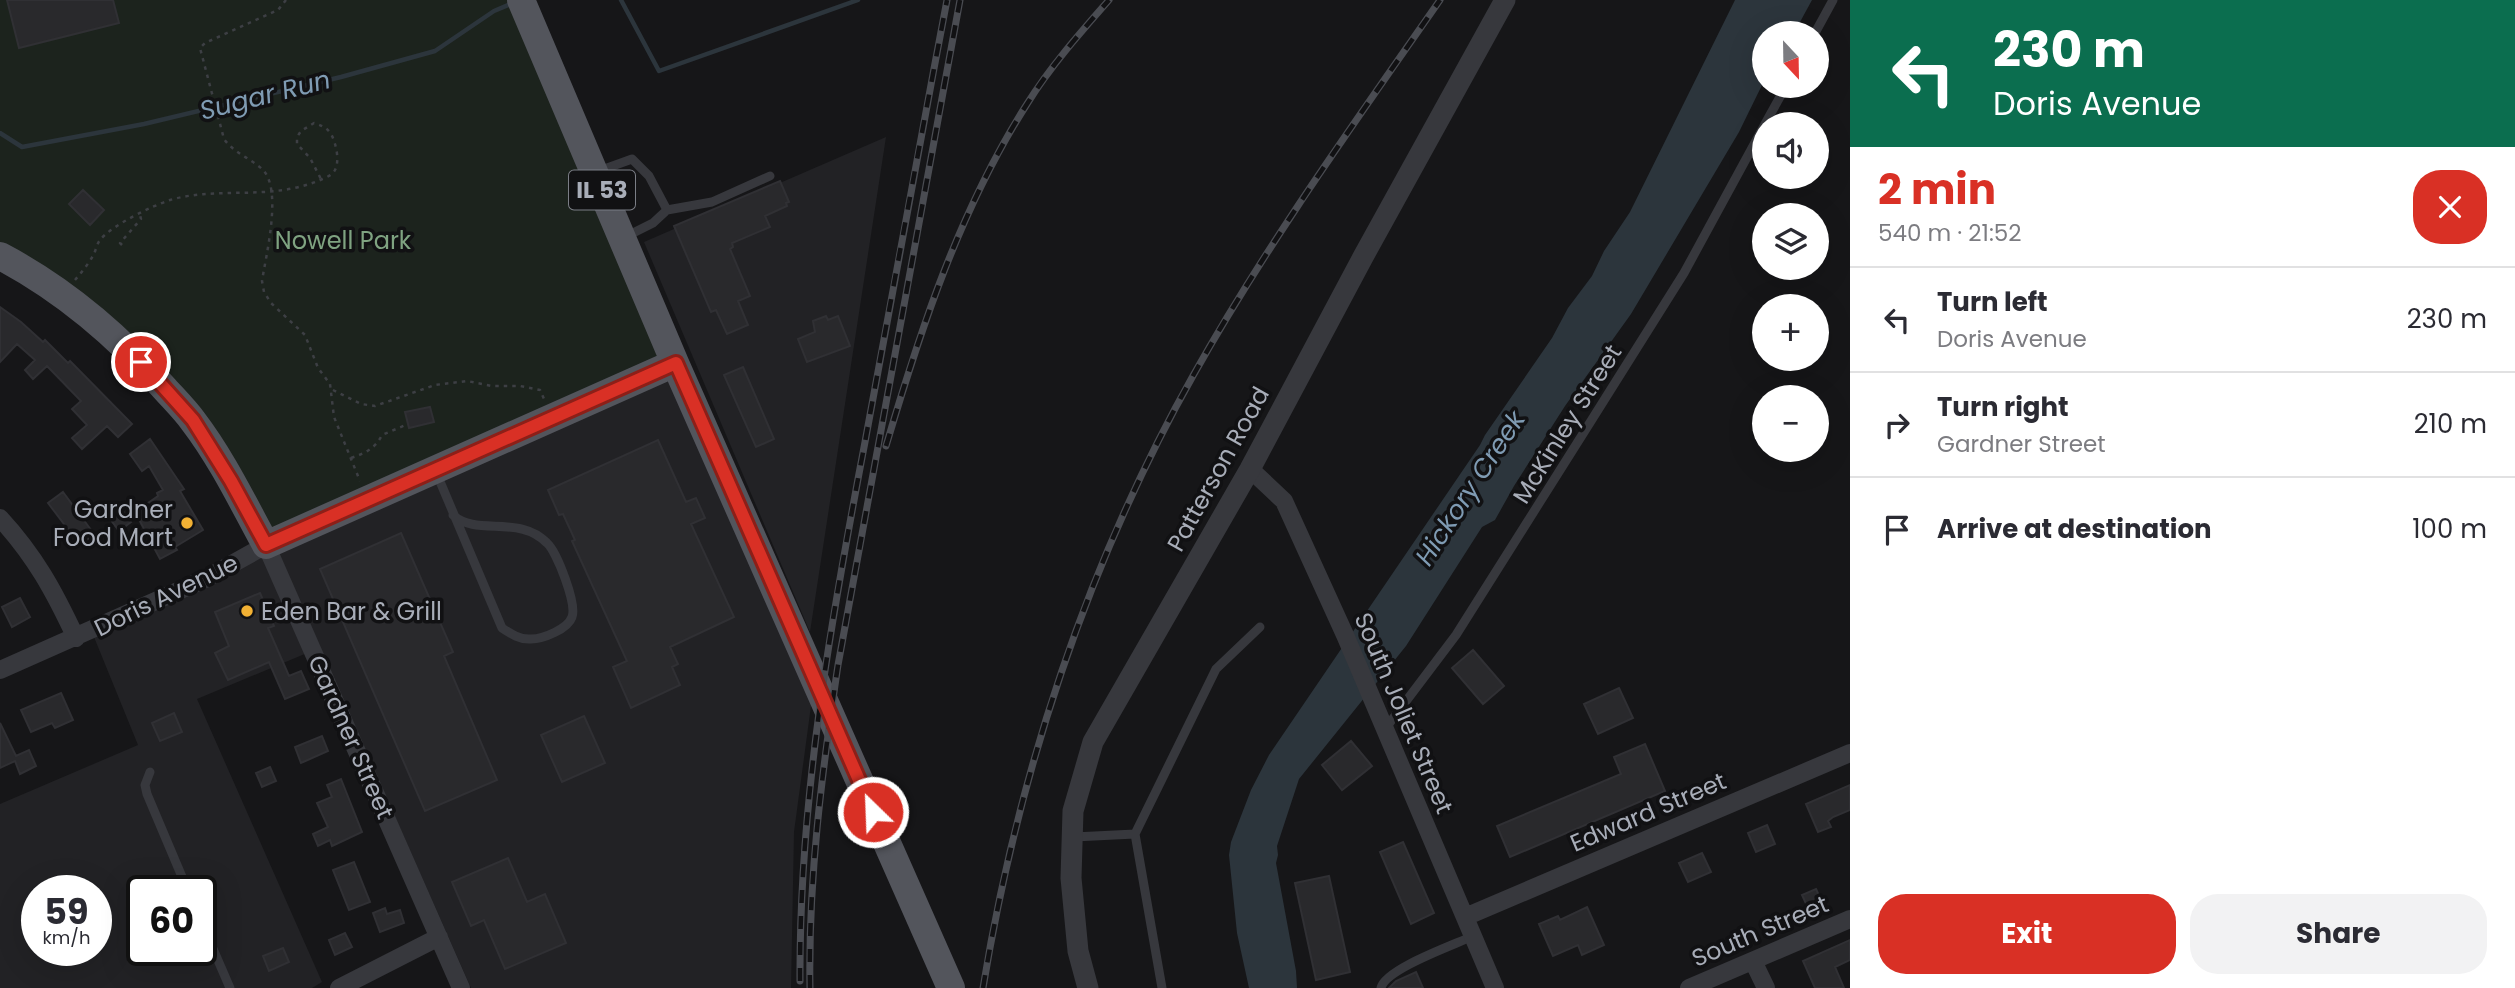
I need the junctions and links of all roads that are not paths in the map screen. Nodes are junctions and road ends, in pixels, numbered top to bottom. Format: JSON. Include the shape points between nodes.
{"nodes":[{"id":1,"x":1505,"y":0,"type":"edge"},
{"id":2,"x":1833,"y":0,"type":"edge"},
{"id":3,"x":524,"y":8,"type":"edge"},
{"id":4,"x":1822,"y":21,"type":"edge"},
{"id":5,"x":1752,"y":149,"type":"edge"},
{"id":6,"x":594,"y":172,"type":"junction"},
{"id":7,"x":770,"y":176,"type":"dead end"},
{"id":8,"x":667,"y":210,"type":"junction"},
{"id":9,"x":622,"y":238,"type":"junction"},
{"id":10,"x":0,"y":256,"type":"edge"},
{"id":11,"x":676,"y":363,"type":"junction"},
{"id":12,"x":1250,"y":469,"type":"junction"},
{"id":13,"x":435,"y":470,"type":"junction"},
{"id":14,"x":453,"y":514,"type":"junction"},
{"id":15,"x":0,"y":518,"type":"edge"},
{"id":16,"x":266,"y":545,"type":"junction"},
{"id":17,"x":1260,"y":627,"type":"dead end"},
{"id":18,"x":76,"y":638,"type":"junction"},
{"id":19,"x":0,"y":670,"type":"edge"},
{"id":20,"x":1384,"y":730,"type":"junction"},
{"id":21,"x":1850,"y":753,"type":"edge"},
{"id":22,"x":150,"y":772,"type":"dead end"},
{"id":23,"x":1135,"y":834,"type":"junction"},
{"id":24,"x":1072,"y":837,"type":"junction"},
{"id":25,"x":181,"y":875,"type":"edge"},
{"id":26,"x":1465,"y":917,"type":"junction"},
{"id":27,"x":1850,"y":919,"type":"edge"},
{"id":28,"x":1473,"y":936,"type":"junction"},
{"id":29,"x":439,"y":937,"type":"junction"},
{"id":30,"x":217,"y":958,"type":"edge"},
{"id":31,"x":1754,"y":961,"type":"junction"},
{"id":32,"x":230,"y":988,"type":"edge"},
{"id":33,"x":339,"y":988,"type":"edge"},
{"id":34,"x":461,"y":988,"type":"edge"},
{"id":35,"x":951,"y":988,"type":"edge"},
{"id":36,"x":1088,"y":988,"type":"edge"},
{"id":37,"x":1162,"y":988,"type":"edge"},
{"id":38,"x":1381,"y":988,"type":"edge"},
{"id":39,"x":1495,"y":988,"type":"edge"},
{"id":40,"x":1689,"y":988,"type":"edge"},
{"id":41,"x":1766,"y":988,"type":"edge"}],
"edges":[{"from":1,"to":12,"type":"street","name":"Patterson Road"},
{"from":2,"to":4,"type":"lane"},
{"from":3,"to":6,"type":"main road","number":"IL 53"},
{"from":5,"to":20,"type":"lane","name":"McKinley Street","via":[[1684,273],[1599,410],[1456,635]]},
{"from":6,"to":8,"type":"lane","via":[[632,159],[649,176]]},
{"from":6,"to":9,"type":"main road","number":"IL 53"},
{"from":7,"to":8,"type":"lane","via":[[712,202]]},
{"from":8,"to":9,"type":"lane","via":[[653,223]]},
{"from":9,"to":11,"type":"main road","number":"IL 53"},
{"from":10,"to":16,"type":"main road","name":"Gardner Street","via":[[79,307],[141,362],[193,420]]},
{"from":11,"to":13,"type":"main road","name":"Doris Avenue"},
{"from":11,"to":35,"type":"main road"},
{"from":12,"to":20,"type":"street","name":"South Joliet Street","via":[[1284,501]]},
{"from":12,"to":24,"type":"street","name":"Patterson Road","via":[[1093,742],[1073,811]]},
{"from":13,"to":14,"type":"lane"},
{"from":13,"to":16,"type":"main road","name":"Doris Avenue"},
{"from":14,"to":14,"type":"lane","via":[[502,628],[533,640],[563,628],[572,618],[573,600],[549,545],[534,532],[468,524]]},
{"from":15,"to":18,"type":"street","via":[[52,586]]},
{"from":16,"to":18,"type":"street","name":"Doris Avenue","via":[[205,579]]},
{"from":16,"to":29,"type":"street","name":"Gardner Street"},
{"from":17,"to":23,"type":"lane","via":[[1216,669]]},
{"from":18,"to":19,"type":"street","name":"Doris Avenue"},
{"from":20,"to":26,"type":"street","name":"South Joliet Street"},
{"from":21,"to":26,"type":"street","name":"Edward Street"},
{"from":22,"to":25,"type":"lane","via":[[146,794]]},
{"from":23,"to":24,"type":"lane"},
{"from":23,"to":37,"type":"lane"},
{"from":24,"to":36,"type":"street","name":"Patterson Road","via":[[1077,950]]},
{"from":26,"to":28,"type":"street","name":"South Joliet Street"},
{"from":27,"to":31,"type":"street","name":"South Street"},
{"from":28,"to":38,"type":"lane","via":[[1397,970]]},
{"from":28,"to":39,"type":"street","name":"South Joliet Street"},
{"from":29,"to":33,"type":"street"},
{"from":29,"to":34,"type":"street","name":"Gardner Street"},
{"from":30,"to":32,"type":"lane"},
{"from":31,"to":40,"type":"street","name":"South Street"},
{"from":31,"to":41,"type":"street"}]}
